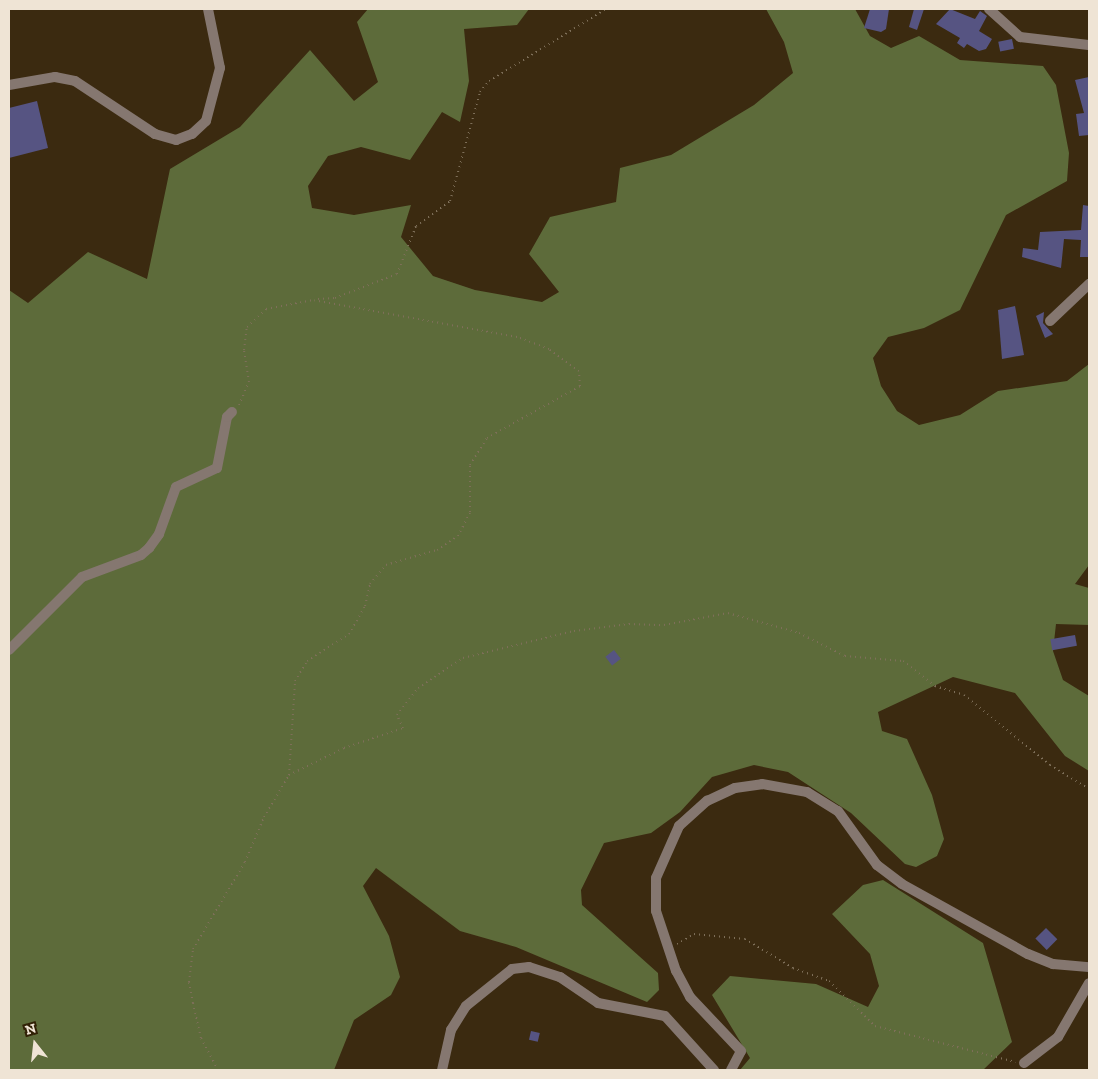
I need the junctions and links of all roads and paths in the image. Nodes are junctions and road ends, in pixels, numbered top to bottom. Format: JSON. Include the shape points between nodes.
{"nodes":[{"id":1,"x":208,"y":9,"type":"edge"},
{"id":2,"x":606,"y":9,"type":"edge"},
{"id":3,"x":988,"y":9,"type":"edge"},
{"id":4,"x":1089,"y":44,"type":"edge"},
{"id":5,"x":9,"y":85,"type":"edge"},
{"id":6,"x":1089,"y":284,"type":"edge"},
{"id":7,"x":314,"y":300,"type":"junction"},
{"id":8,"x":1050,"y":321,"type":"dead end"},
{"id":9,"x":232,"y":412,"type":"joint"},
{"id":10,"x":9,"y":650,"type":"edge"},
{"id":11,"x":289,"y":776,"type":"junction"},
{"id":12,"x":1089,"y":789,"type":"edge"},
{"id":13,"x":667,"y":949,"type":"junction"},
{"id":14,"x":1089,"y":967,"type":"edge"},
{"id":15,"x":1089,"y":983,"type":"edge"},
{"id":16,"x":1024,"y":1063,"type":"joint"},
{"id":17,"x":218,"y":1070,"type":"edge"},
{"id":18,"x":442,"y":1070,"type":"edge"},
{"id":19,"x":714,"y":1070,"type":"edge"},
{"id":20,"x":731,"y":1070,"type":"edge"}],
"edges":[{"from":1,"to":5,"type":"street","via":[[220,68],[206,121],[192,134],[176,140],[155,134],[76,81],[55,77]]},
{"from":2,"to":7,"type":"path","via":[[489,81],[480,92],[450,200],[416,226],[397,274],[335,298]]},
{"from":3,"to":4,"type":"street","via":[[1020,37]]},
{"from":6,"to":8,"type":"street"},
{"from":7,"to":9,"type":"path","via":[[266,309],[254,318],[244,338],[246,394]]},
{"from":7,"to":11,"type":"path","via":[[517,337],[549,349],[579,371],[580,386],[487,438],[472,459],[470,512],[458,536],[437,550],[386,565],[370,584],[365,606],[349,634],[307,661],[295,681]]},
{"from":9,"to":10,"type":"street","via":[[227,417],[217,468],[176,487],[160,534],[149,548],[141,555],[82,577]]},
{"from":11,"to":12,"type":"path","via":[[344,748],[403,728],[397,715],[418,688],[463,658],[574,631],[629,624],[664,625],[728,613],[800,633],[845,656],[903,661],[935,686],[964,695],[1050,765]]},
{"from":11,"to":17,"type":"path","via":[[193,949],[189,982],[192,1004],[201,1038]]},
{"from":13,"to":14,"type":"street","via":[[656,911],[656,878],[679,826],[708,801],[735,788],[762,784],[806,792],[838,811],[877,865],[902,884],[1028,954],[1053,964]]},
{"from":13,"to":16,"type":"path","via":[[694,934],[745,939],[793,968],[828,980],[876,1026]]},
{"from":13,"to":20,"type":"street","via":[[690,997],[741,1051]]},
{"from":15,"to":16,"type":"street","via":[[1058,1037]]},
{"from":18,"to":19,"type":"street","via":[[451,1030],[466,1006],[512,969],[530,967],[560,978],[598,1003],[665,1016]]}]}
